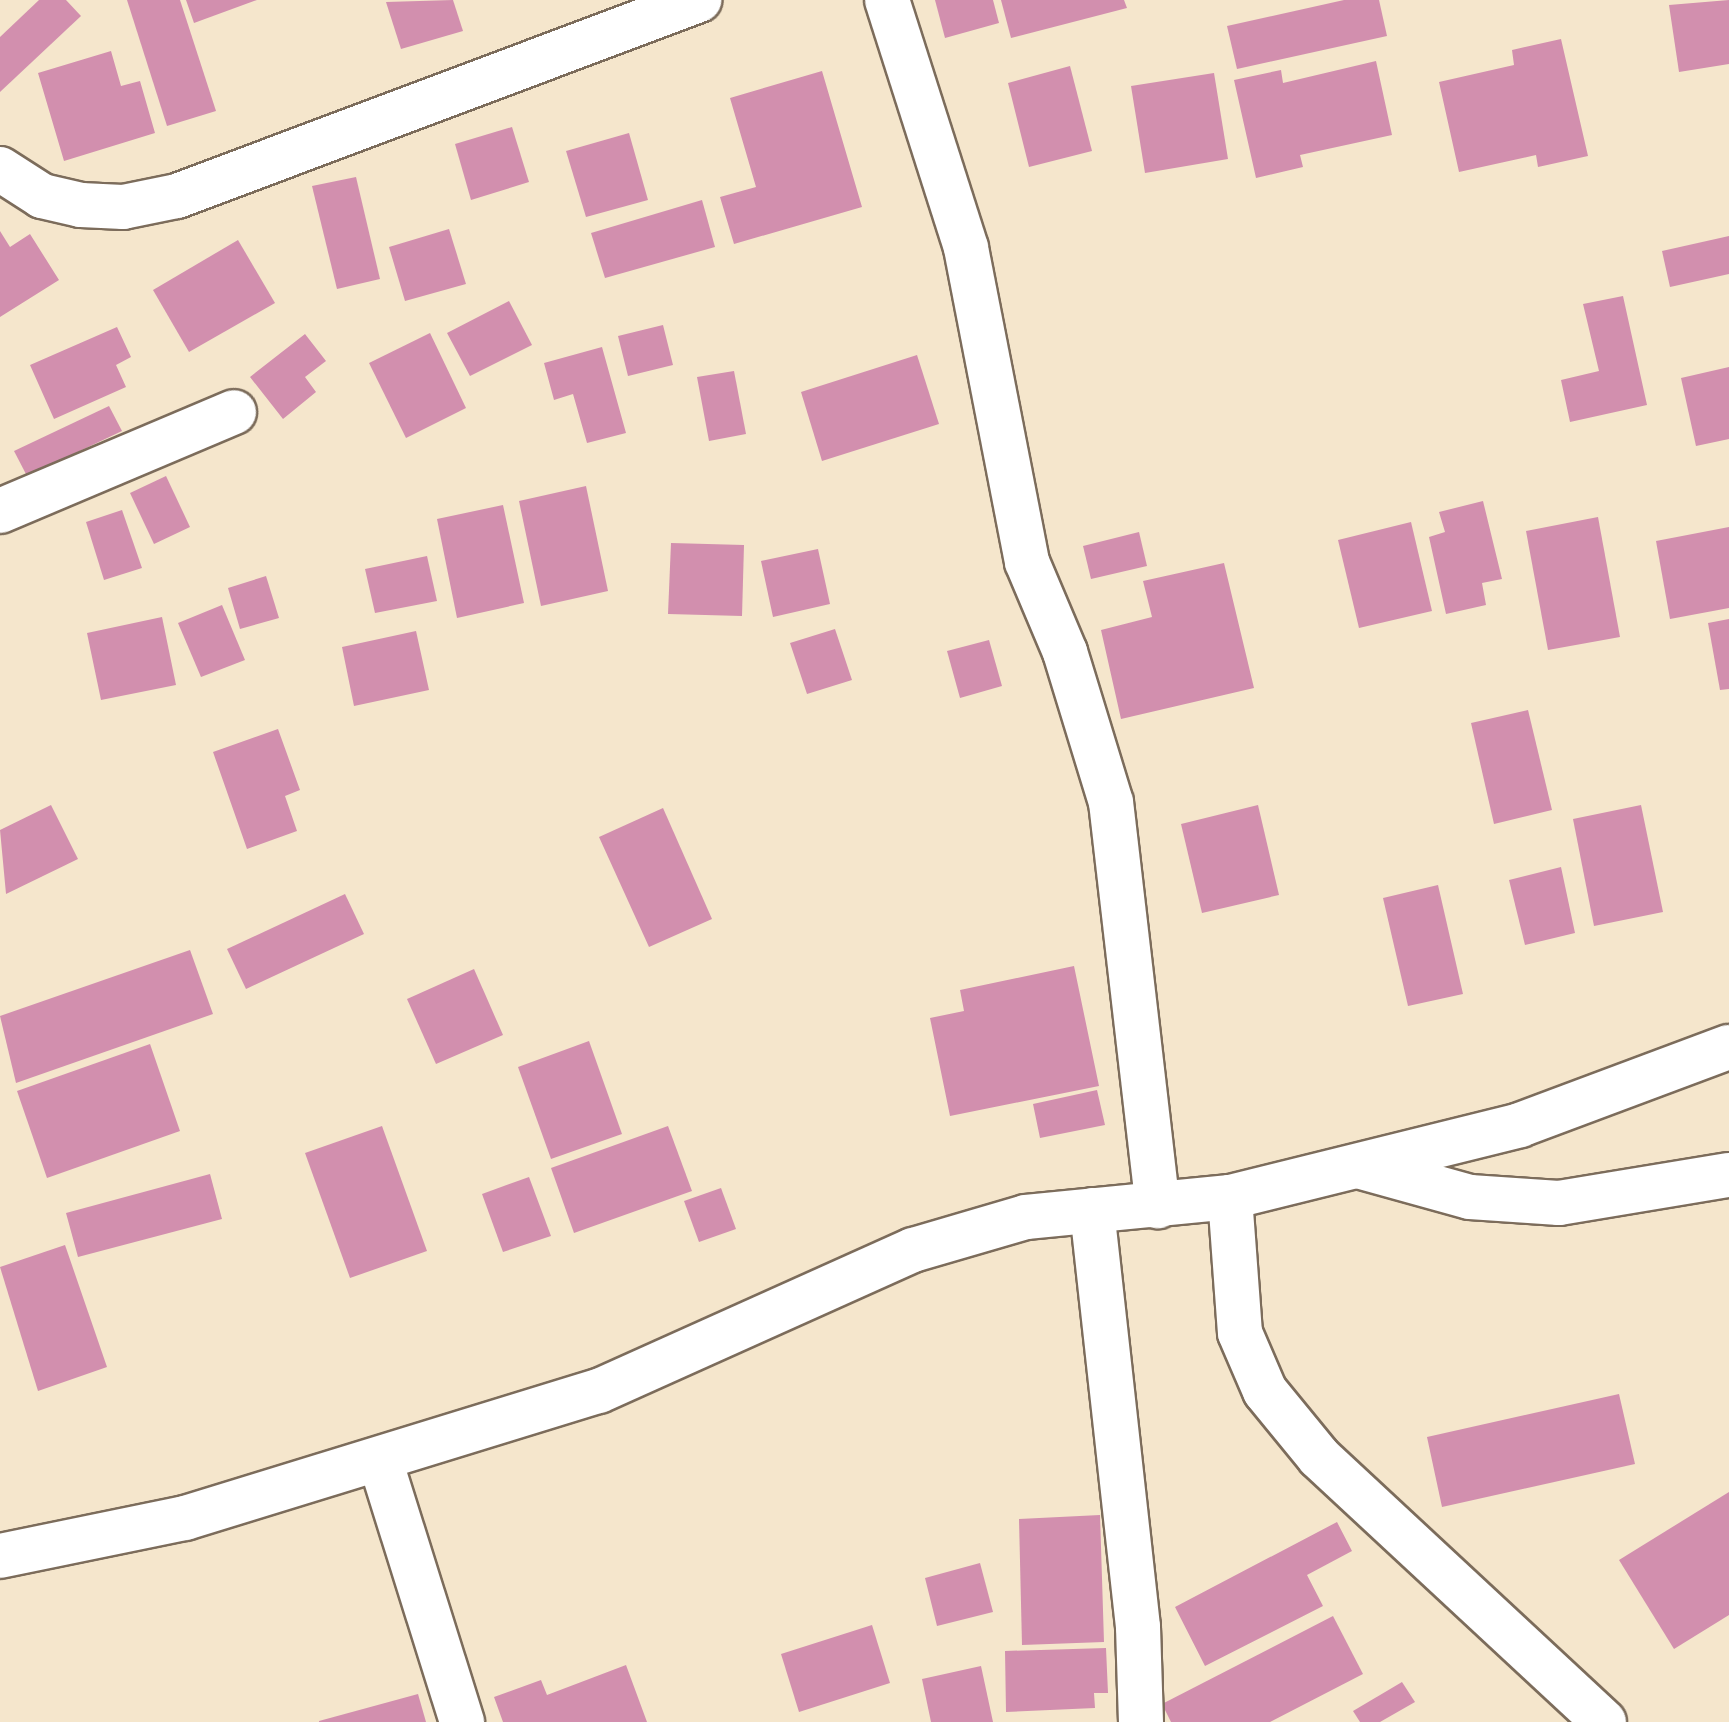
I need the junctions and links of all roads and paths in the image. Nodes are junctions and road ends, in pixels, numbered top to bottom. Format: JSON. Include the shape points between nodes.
{"nodes":[{"id":1,"x":699,"y":0,"type":"edge"},
{"id":2,"x":887,"y":0,"type":"edge"},
{"id":3,"x":0,"y":169,"type":"edge"},
{"id":4,"x":234,"y":412,"type":"dead end"},
{"id":5,"x":0,"y":511,"type":"edge"},
{"id":6,"x":1729,"y":1047,"type":"edge"},
{"id":7,"x":1357,"y":1165,"type":"junction"},
{"id":8,"x":1729,"y":1175,"type":"edge"},
{"id":9,"x":1230,"y":1197,"type":"junction"},
{"id":10,"x":1158,"y":1206,"type":"junction"},
{"id":11,"x":1092,"y":1210,"type":"junction"},
{"id":12,"x":380,"y":1460,"type":"junction"},
{"id":13,"x":0,"y":1556,"type":"edge"},
{"id":14,"x":462,"y":1722,"type":"edge"},
{"id":15,"x":1141,"y":1722,"type":"edge"},
{"id":16,"x":1604,"y":1722,"type":"edge"}],
"edges":[{"from":1,"to":3,"type":"street","via":[[177,196],[123,207],[81,205],[42,196]]},
{"from":2,"to":10,"type":"street","via":[[966,248],[1027,562],[1065,652],[1111,802]]},
{"from":4,"to":5,"type":"street"},
{"from":6,"to":7,"type":"street","via":[[1520,1125]]},
{"from":7,"to":8,"type":"street","via":[[1470,1197],[1559,1203]]},
{"from":7,"to":9,"type":"street"},
{"from":9,"to":10,"type":"street"},
{"from":9,"to":16,"type":"street","via":[[1240,1333],[1265,1391],[1319,1457]]},
{"from":10,"to":11,"type":"street"},
{"from":11,"to":12,"type":"street","via":[[1026,1217],[913,1250],[666,1365]]},
{"from":11,"to":15,"type":"street","via":[[1138,1627]]},
{"from":12,"to":13,"type":"street","via":[[185,1518]]},
{"from":12,"to":14,"type":"street"}]}
